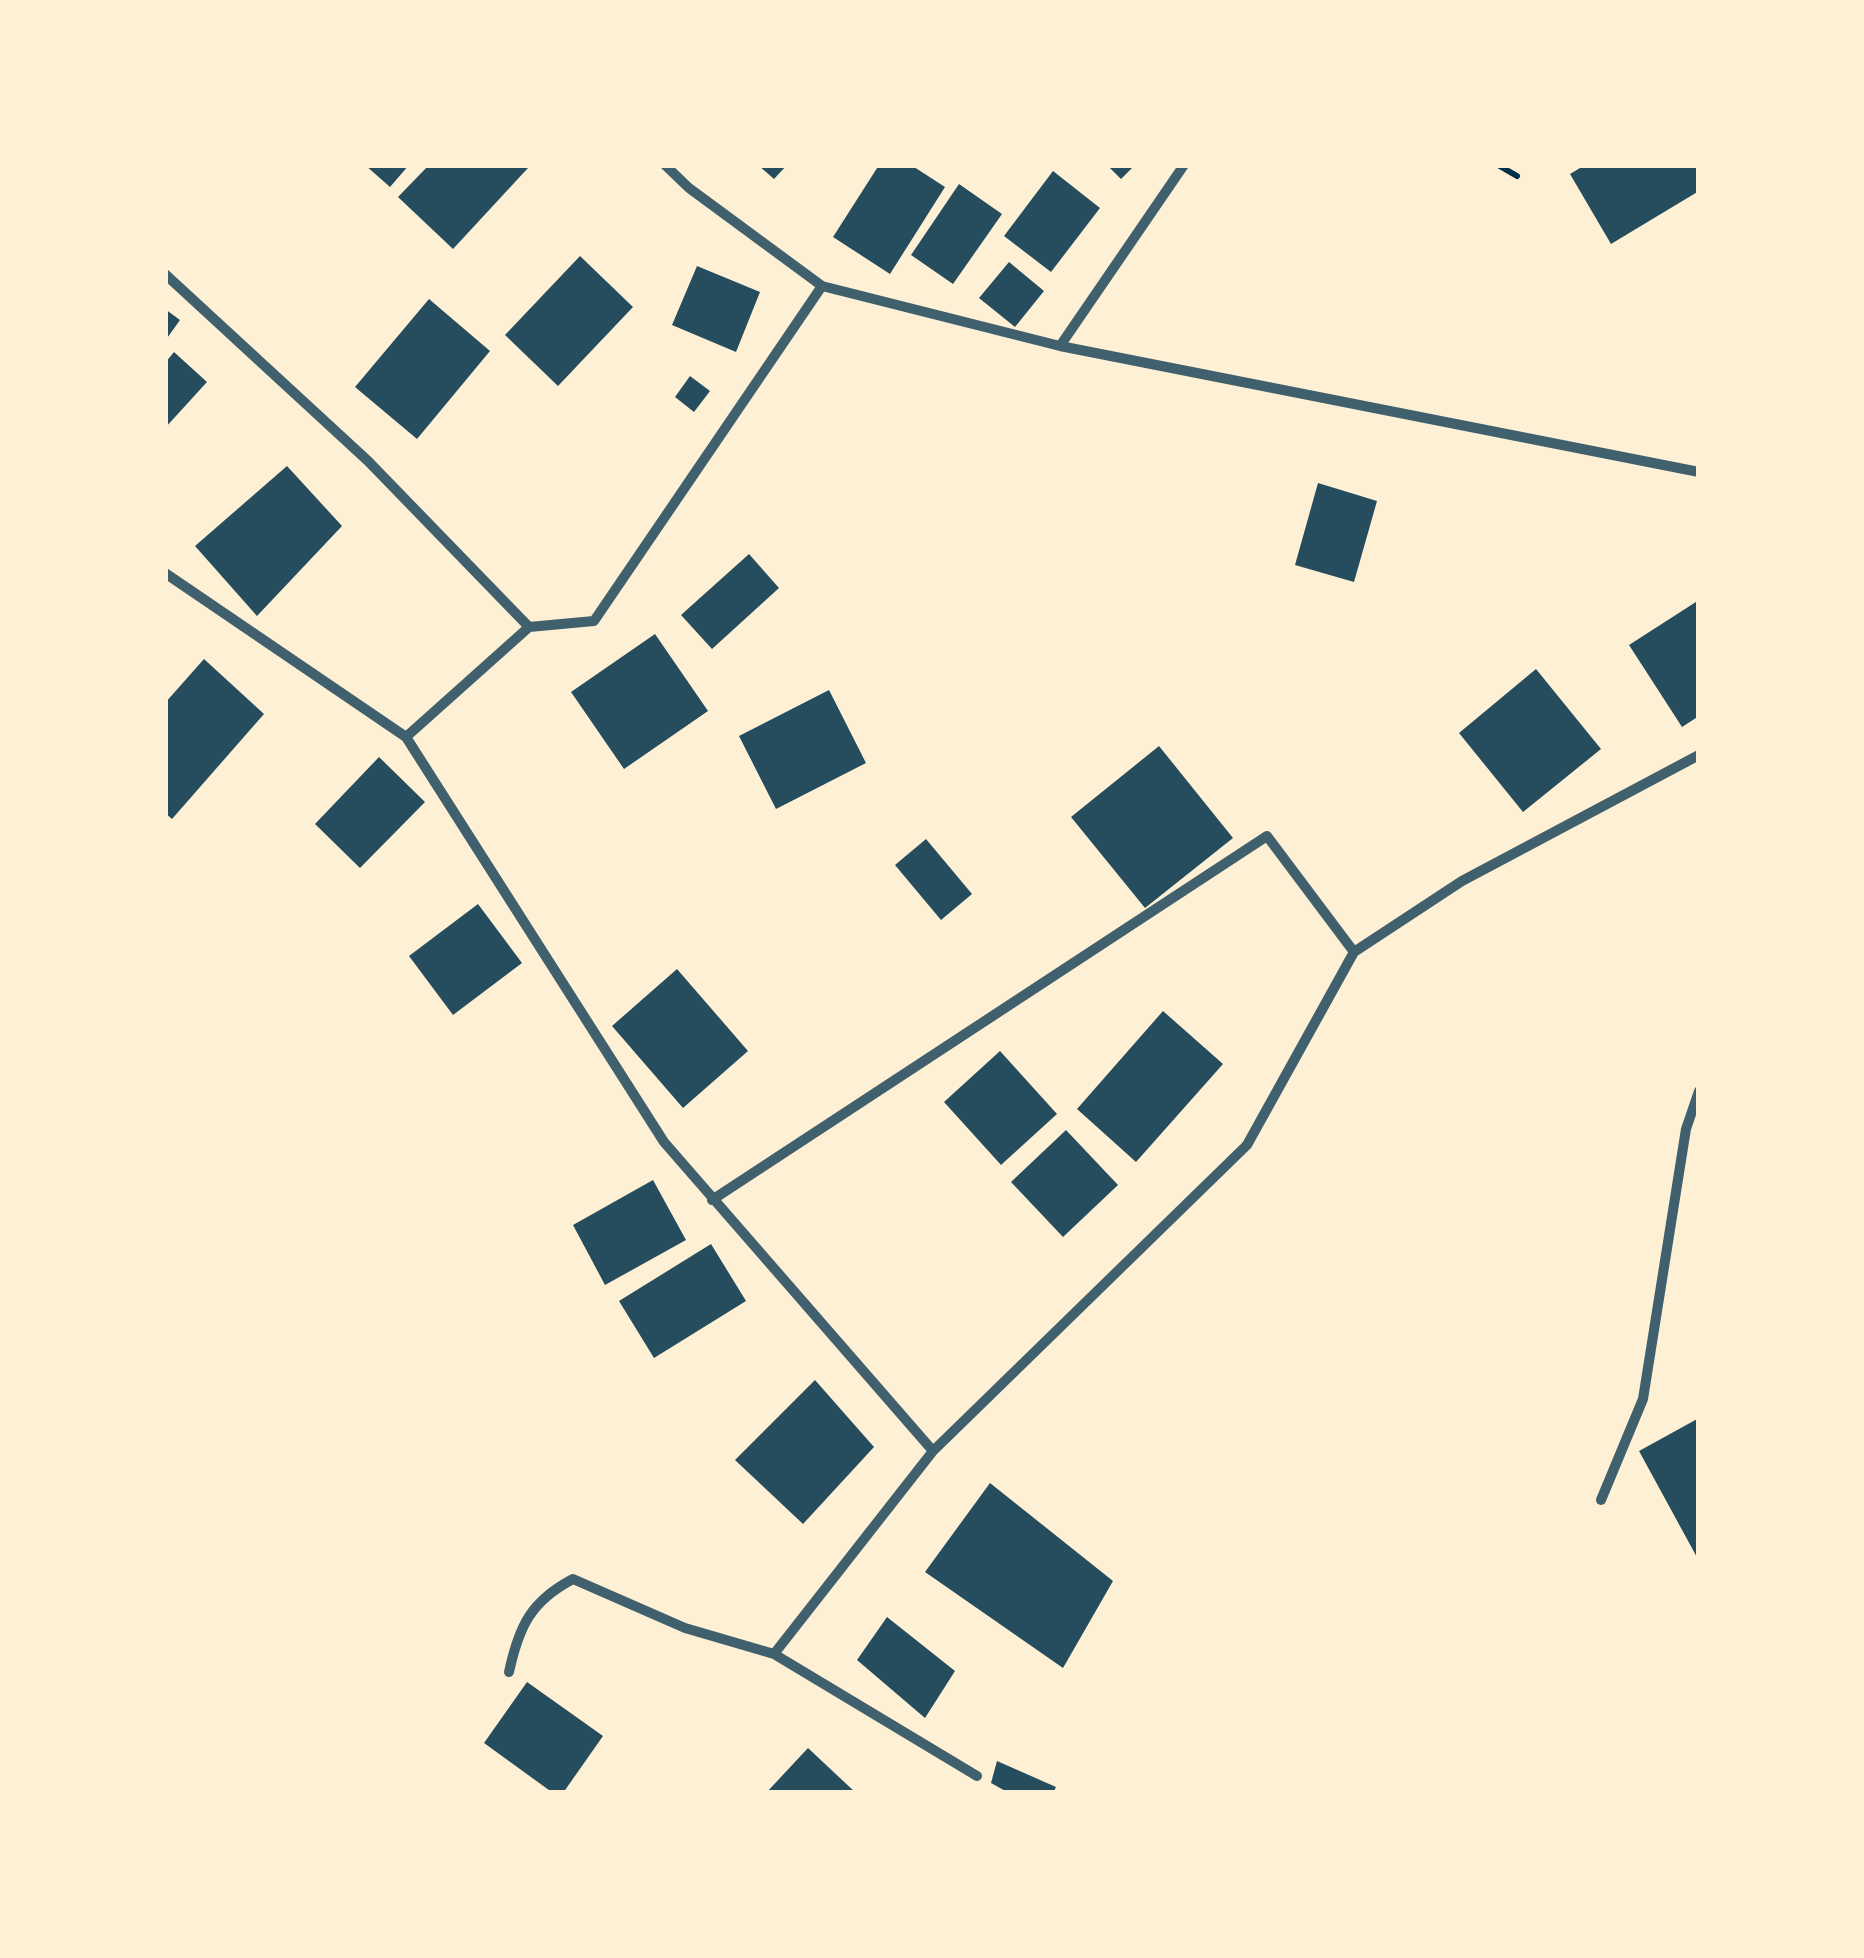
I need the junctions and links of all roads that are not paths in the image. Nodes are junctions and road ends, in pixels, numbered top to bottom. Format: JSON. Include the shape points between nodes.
{"nodes":[{"id":1,"x":665,"y":165,"type":"edge"},
{"id":2,"x":1184,"y":165,"type":"edge"},
{"id":3,"x":165,"y":274,"type":"edge"},
{"id":4,"x":822,"y":286,"type":"junction"},
{"id":5,"x":1060,"y":346,"type":"junction"},
{"id":6,"x":1699,"y":472,"type":"edge"},
{"id":7,"x":165,"y":572,"type":"edge"},
{"id":8,"x":529,"y":627,"type":"junction"},
{"id":9,"x":406,"y":738,"type":"junction"},
{"id":10,"x":1699,"y":754,"type":"edge"},
{"id":11,"x":1354,"y":952,"type":"junction"},
{"id":12,"x":1699,"y":1091,"type":"edge"},
{"id":13,"x":712,"y":1200,"type":"junction"},
{"id":14,"x":933,"y":1451,"type":"junction"},
{"id":15,"x":1601,"y":1500,"type":"dead end"},
{"id":16,"x":774,"y":1654,"type":"junction"},
{"id":17,"x":510,"y":1672,"type":"dead end"},
{"id":18,"x":977,"y":1776,"type":"dead end"}],
"edges":[{"from":1,"to":4,"type":"street"},
{"from":2,"to":5,"type":"street"},
{"from":3,"to":8,"type":"street","via":[[368,461]]},
{"from":4,"to":5,"type":"street"},
{"from":4,"to":8,"type":"street","via":[[594,621]]},
{"from":5,"to":6,"type":"street"},
{"from":7,"to":9,"type":"street"},
{"from":8,"to":9,"type":"street"},
{"from":9,"to":13,"type":"street","via":[[664,1142]]},
{"from":10,"to":11,"type":"street","via":[[1462,881]]},
{"from":11,"to":13,"type":"street","via":[[1267,836]]},
{"from":11,"to":14,"type":"street","via":[[1247,1145]]},
{"from":12,"to":15,"type":"street","via":[[1686,1129],[1644,1398]]},
{"from":13,"to":14,"type":"street"},
{"from":14,"to":16,"type":"street"},
{"from":16,"to":17,"type":"street","via":[[685,1628],[574,1579],[545,1594],[517,1635]]},
{"from":16,"to":18,"type":"street"}]}
